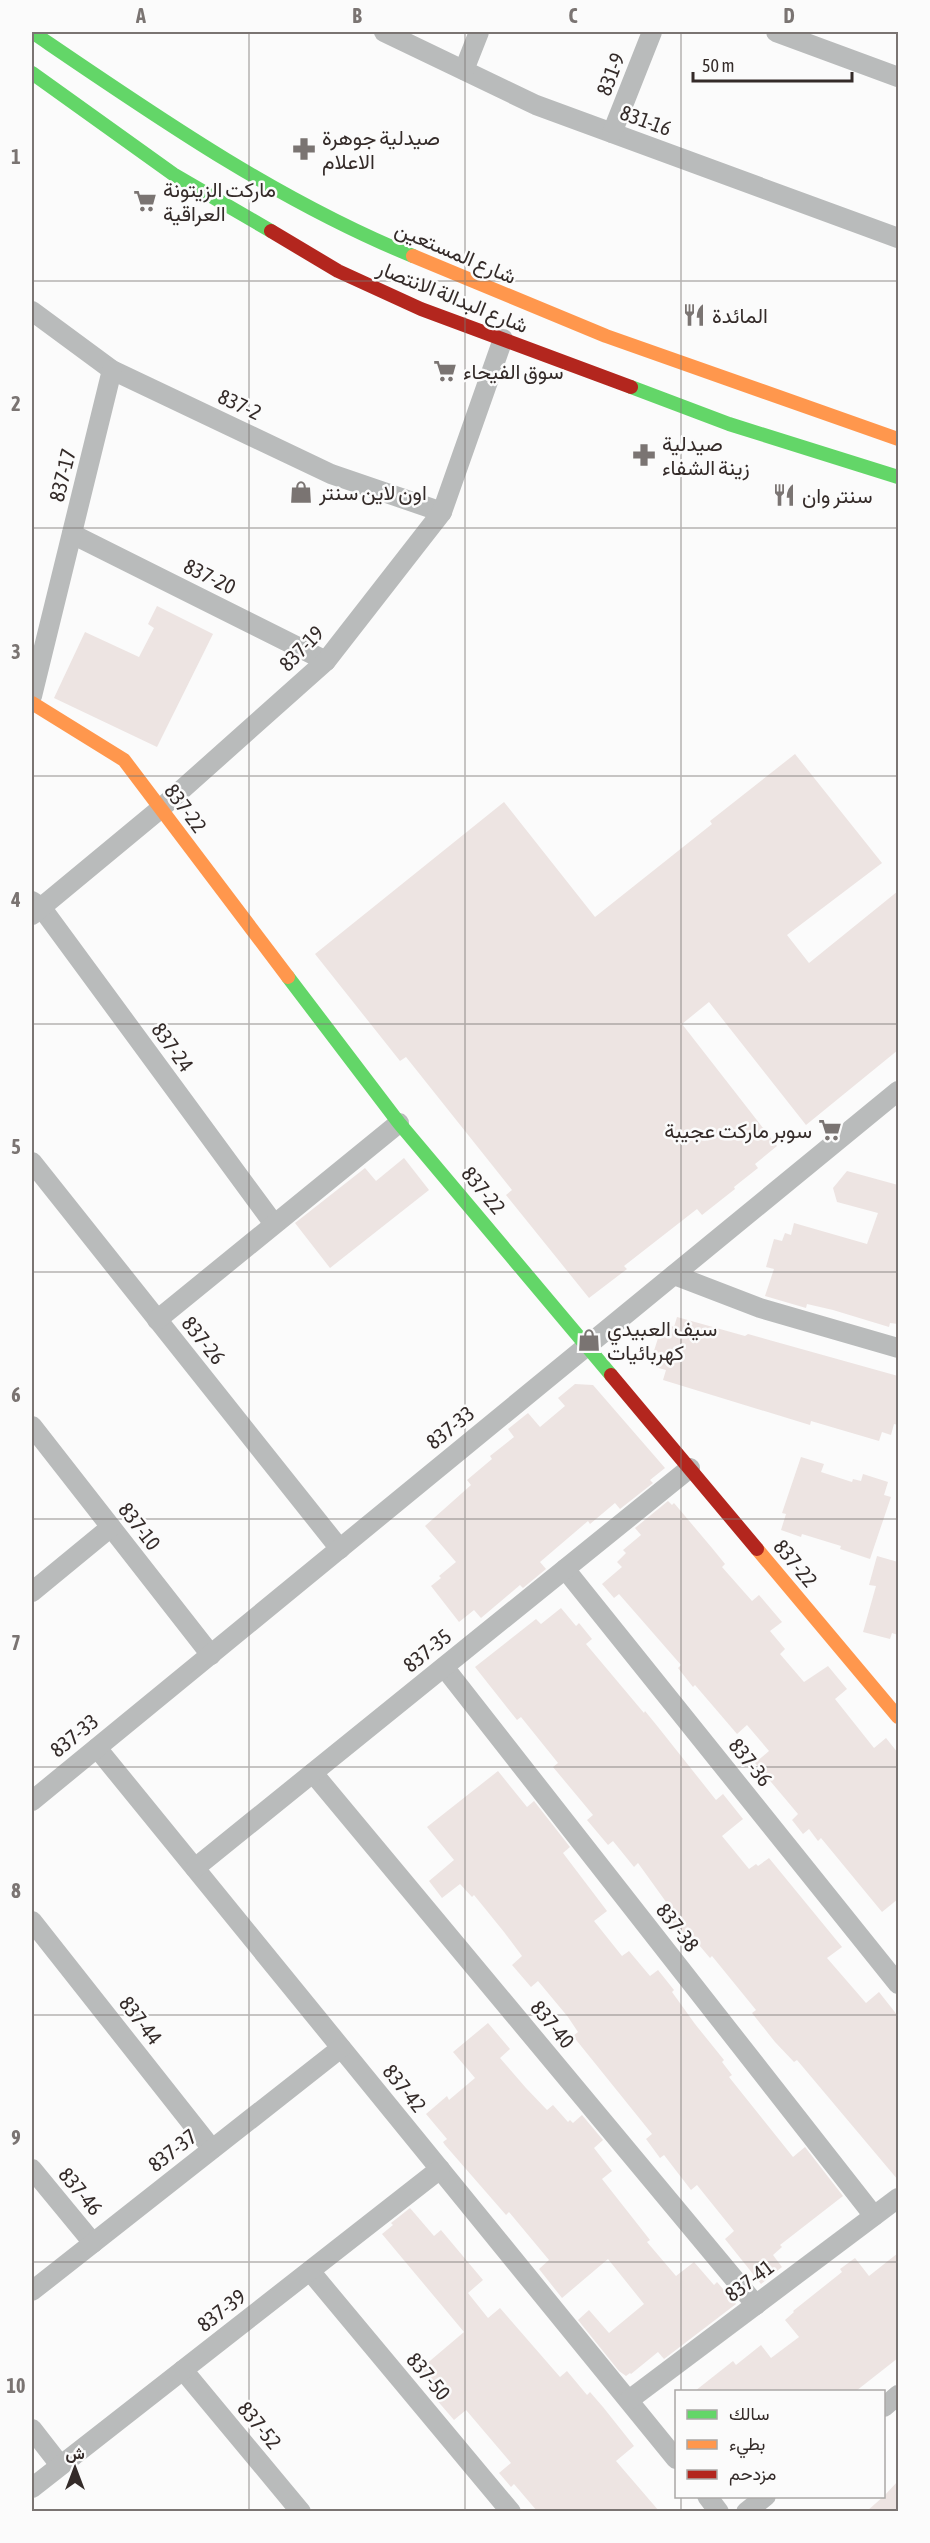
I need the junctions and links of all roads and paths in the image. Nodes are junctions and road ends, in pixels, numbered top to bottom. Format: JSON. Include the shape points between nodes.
{"nodes":[{"id":1,"x":32,"y":32,"type":"edge"},
{"id":2,"x":384,"y":32,"type":"edge"},
{"id":3,"x":479,"y":32,"type":"edge"},
{"id":4,"x":652,"y":32,"type":"edge"},
{"id":5,"x":776,"y":32,"type":"edge"},
{"id":6,"x":464,"y":70,"type":"junction"},
{"id":7,"x":32,"y":73,"type":"edge"},
{"id":8,"x":898,"y":76,"type":"edge"},
{"id":9,"x":612,"y":133,"type":"junction"},
{"id":10,"x":898,"y":238,"type":"edge"},
{"id":11,"x":32,"y":311,"type":"edge"},
{"id":12,"x":503,"y":339,"type":"junction"},
{"id":13,"x":112,"y":370,"type":"junction"},
{"id":14,"x":898,"y":439,"type":"edge"},
{"id":15,"x":898,"y":477,"type":"edge"},
{"id":16,"x":442,"y":512,"type":"junction"},
{"id":17,"x":72,"y":534,"type":"junction"},
{"id":18,"x":326,"y":661,"type":"junction"},
{"id":19,"x":32,"y":696,"type":"edge"},
{"id":20,"x":32,"y":703,"type":"edge"},
{"id":21,"x":160,"y":809,"type":"junction"},
{"id":22,"x":35,"y":908,"type":"edge"},
{"id":23,"x":898,"y":1091,"type":"edge"},
{"id":24,"x":399,"y":1123,"type":"junction"},
{"id":25,"x":32,"y":1162,"type":"edge"},
{"id":26,"x":274,"y":1224,"type":"junction"},
{"id":27,"x":674,"y":1275,"type":"junction"},
{"id":28,"x":157,"y":1320,"type":"junction"},
{"id":29,"x":588,"y":1346,"type":"junction"},
{"id":30,"x":898,"y":1348,"type":"edge"},
{"id":31,"x":32,"y":1426,"type":"edge"},
{"id":32,"x":690,"y":1468,"type":"junction"},
{"id":33,"x":111,"y":1527,"type":"junction"},
{"id":34,"x":340,"y":1548,"type":"junction"},
{"id":35,"x":566,"y":1569,"type":"junction"},
{"id":36,"x":32,"y":1592,"type":"edge"},
{"id":37,"x":211,"y":1654,"type":"junction"},
{"id":38,"x":444,"y":1667,"type":"junction"},
{"id":39,"x":898,"y":1718,"type":"edge"},
{"id":40,"x":97,"y":1748,"type":"junction"},
{"id":41,"x":313,"y":1773,"type":"junction"},
{"id":42,"x":32,"y":1801,"type":"edge"},
{"id":43,"x":195,"y":1868,"type":"junction"},
{"id":44,"x":32,"y":1921,"type":"edge"},
{"id":45,"x":898,"y":1984,"type":"edge"},
{"id":46,"x":341,"y":2048,"type":"junction"},
{"id":47,"x":212,"y":2149,"type":"junction"},
{"id":48,"x":32,"y":2169,"type":"edge"},
{"id":49,"x":440,"y":2169,"type":"junction"},
{"id":50,"x":898,"y":2198,"type":"edge"},
{"id":51,"x":874,"y":2216,"type":"junction"},
{"id":52,"x":93,"y":2243,"type":"junction"},
{"id":53,"x":310,"y":2271,"type":"junction"},
{"id":54,"x":32,"y":2291,"type":"edge"},
{"id":55,"x":756,"y":2305,"type":"junction"},
{"id":56,"x":183,"y":2370,"type":"junction"},
{"id":57,"x":898,"y":2395,"type":"edge"},
{"id":58,"x":629,"y":2400,"type":"junction"},
{"id":59,"x":885,"y":2406,"type":"edge"},
{"id":60,"x":32,"y":2429,"type":"edge"},
{"id":61,"x":675,"y":2458,"type":"edge"},
{"id":62,"x":60,"y":2465,"type":"junction"},
{"id":63,"x":32,"y":2488,"type":"edge"},
{"id":64,"x":709,"y":2498,"type":"edge"},
{"id":65,"x":763,"y":2498,"type":"edge"},
{"id":66,"x":301,"y":2511,"type":"edge"},
{"id":67,"x":511,"y":2511,"type":"edge"},
{"id":68,"x":719,"y":2511,"type":"edge"},
{"id":69,"x":746,"y":2511,"type":"edge"}],
"edges":[{"from":1,"to":14,"type":"main road","name":"شارع المستعين","via":[[184,136],[380,243],[606,336]]},
{"from":2,"to":6,"type":"street","name":"831-16"},
{"from":3,"to":6,"type":"street"},
{"from":4,"to":9,"type":"street","name":"831-9"},
{"from":5,"to":8,"type":"street"},
{"from":6,"to":9,"type":"street","name":"831-16","via":[[536,105]]},
{"from":7,"to":12,"type":"main road","name":"شارع البدالة الانتصار","via":[[173,174],[338,271],[421,309]]},
{"from":9,"to":10,"type":"street","name":"831-16"},
{"from":11,"to":13,"type":"street","name":"837-2"},
{"from":12,"to":15,"type":"main road","name":"شارع البدالة الانتصار","via":[[729,424]]},
{"from":12,"to":16,"type":"street","name":"837-19"},
{"from":13,"to":16,"type":"street","name":"837-2","via":[[331,474]]},
{"from":13,"to":17,"type":"street","name":"837-17"},
{"from":16,"to":18,"type":"street","name":"837-19"},
{"from":17,"to":18,"type":"street","name":"837-20"},
{"from":17,"to":19,"type":"street","name":"837-17"},
{"from":18,"to":21,"type":"street","name":"837-19"},
{"from":20,"to":21,"type":"main road","name":"837-22","via":[[124,760]]},
{"from":21,"to":22,"type":"street","name":"837-19"},
{"from":21,"to":24,"type":"main road","name":"837-22"},
{"from":22,"to":26,"type":"street","name":"837-24"},
{"from":23,"to":27,"type":"street","name":"837-33"},
{"from":24,"to":26,"type":"street"},
{"from":24,"to":29,"type":"main road","name":"837-22"},
{"from":25,"to":28,"type":"street","name":"837-26"},
{"from":26,"to":28,"type":"street"},
{"from":27,"to":29,"type":"street","name":"837-33"},
{"from":27,"to":30,"type":"street","via":[[760,1308]]},
{"from":28,"to":34,"type":"street","name":"837-26"},
{"from":29,"to":32,"type":"main road","name":"837-22"},
{"from":29,"to":34,"type":"street","name":"837-33"},
{"from":31,"to":33,"type":"street","name":"837-10"},
{"from":32,"to":35,"type":"street","name":"837-35"},
{"from":32,"to":39,"type":"main road","name":"837-22"},
{"from":33,"to":36,"type":"street"},
{"from":33,"to":37,"type":"street","name":"837-10"},
{"from":34,"to":37,"type":"street","name":"837-33"},
{"from":35,"to":38,"type":"street","name":"837-35"},
{"from":35,"to":45,"type":"street","name":"837-36"},
{"from":37,"to":40,"type":"street","name":"837-33"},
{"from":38,"to":41,"type":"street","name":"837-35"},
{"from":38,"to":51,"type":"street","name":"837-38"},
{"from":40,"to":42,"type":"street","name":"837-33"},
{"from":40,"to":43,"type":"street","name":"837-42"},
{"from":41,"to":43,"type":"street","name":"837-35"},
{"from":41,"to":55,"type":"street","name":"837-40"},
{"from":43,"to":46,"type":"street","name":"837-42"},
{"from":44,"to":47,"type":"street","name":"837-44"},
{"from":46,"to":47,"type":"street","name":"837-37"},
{"from":46,"to":49,"type":"street","name":"837-42"},
{"from":47,"to":52,"type":"street","name":"837-37"},
{"from":48,"to":52,"type":"street","name":"837-46"},
{"from":49,"to":53,"type":"street","name":"837-39"},
{"from":49,"to":58,"type":"street","name":"837-42"},
{"from":50,"to":51,"type":"street","name":"837-41"},
{"from":51,"to":55,"type":"street","name":"837-41"},
{"from":52,"to":54,"type":"street","name":"837-37"},
{"from":53,"to":56,"type":"street","name":"837-39"},
{"from":53,"to":67,"type":"street","name":"837-50"},
{"from":55,"to":58,"type":"street","name":"837-41"},
{"from":56,"to":62,"type":"street","name":"837-39"},
{"from":56,"to":66,"type":"street","name":"837-52"},
{"from":57,"to":59,"type":"street"},
{"from":58,"to":61,"type":"street","name":"837-42"},
{"from":60,"to":62,"type":"street"},
{"from":62,"to":63,"type":"street","name":"837-39"},
{"from":64,"to":68,"type":"street"},
{"from":65,"to":69,"type":"street"}]}
